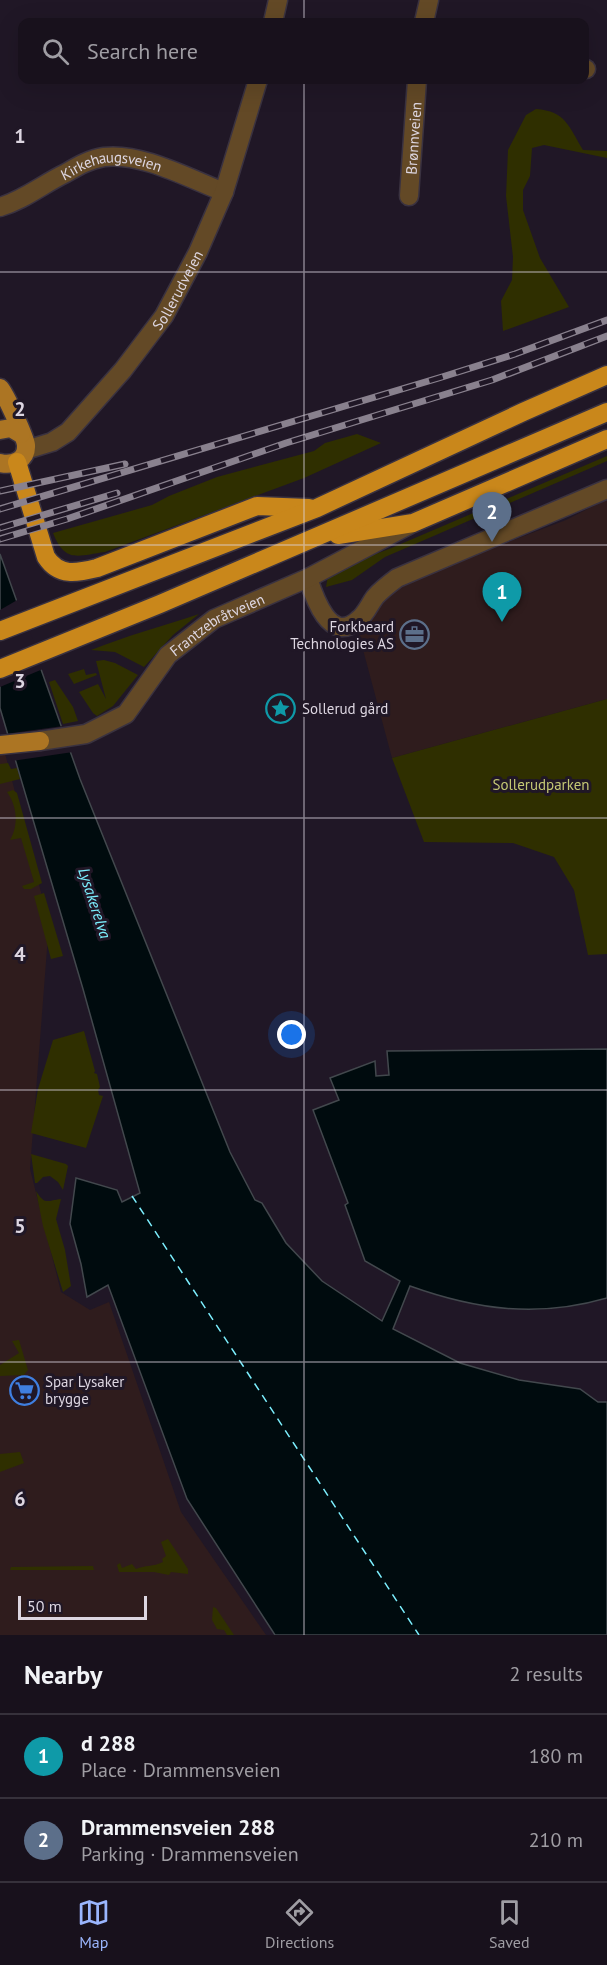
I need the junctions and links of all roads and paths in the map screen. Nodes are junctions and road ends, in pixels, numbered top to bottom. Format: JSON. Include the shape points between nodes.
{"nodes":[{"id":1,"x":278,"y":0,"type":"edge"},
{"id":2,"x":429,"y":0,"type":"edge"},
{"id":3,"x":274,"y":18,"type":"edge"},
{"id":4,"x":425,"y":18,"type":"edge"},
{"id":5,"x":257,"y":84,"type":"edge"},
{"id":6,"x":417,"y":84,"type":"edge"},
{"id":7,"x":224,"y":192,"type":"junction"},
{"id":8,"x":410,"y":196,"type":"dead end"},
{"id":9,"x":0,"y":207,"type":"edge"},
{"id":10,"x":607,"y":375,"type":"edge"},
{"id":11,"x":0,"y":388,"type":"edge"},
{"id":12,"x":607,"y":412,"type":"edge"},
{"id":13,"x":0,"y":430,"type":"edge"},
{"id":14,"x":607,"y":440,"type":"edge"},
{"id":15,"x":11,"y":456,"type":"edge"},
{"id":16,"x":607,"y":489,"type":"edge"},
{"id":17,"x":317,"y":508,"type":"junction"},
{"id":18,"x":413,"y":523,"type":"junction"},
{"id":19,"x":312,"y":539,"type":"junction"},
{"id":20,"x":308,"y":578,"type":"junction"},
{"id":21,"x":0,"y":631,"type":"edge"},
{"id":22,"x":0,"y":669,"type":"edge"},
{"id":23,"x":40,"y":741,"type":"joint"},
{"id":24,"x":0,"y":745,"type":"edge"}],
"edges":[{"from":1,"to":3,"type":"street"},
{"from":2,"to":4,"type":"street"},
{"from":5,"to":7,"type":"street","name":"Sollerudveien"},
{"from":6,"to":8,"type":"street","name":"Brønnveien"},
{"from":7,"to":9,"type":"street","name":"Kirkehaugsveien","via":[[150,164],[105,157],[84,163],[17,202]]},
{"from":7,"to":15,"type":"street","name":"Sollerudveien","via":[[198,252],[148,339],[68,432],[52,442]]},
{"from":10,"to":17,"type":"highway"},
{"from":11,"to":15,"type":"main road","via":[[10,405]]},
{"from":12,"to":19,"type":"highway"},
{"from":13,"to":15,"type":"main road","via":[[11,429]]},
{"from":14,"to":18,"type":"highway"},
{"from":15,"to":17,"type":"highway","via":[[46,557],[62,571],[74,573],[97,568],[257,506]]},
{"from":16,"to":20,"type":"street","via":[[397,578],[348,626],[328,621],[320,611]]},
{"from":17,"to":21,"type":"highway"},
{"from":18,"to":19,"type":"highway"},
{"from":18,"to":20,"type":"street","name":"Frantzebråtveien"},
{"from":19,"to":22,"type":"highway"},
{"from":20,"to":23,"type":"street","name":"Frantzebråtveien","via":[[214,619],[168,654],[126,714],[93,732]]},
{"from":23,"to":24,"type":"main road"}]}
